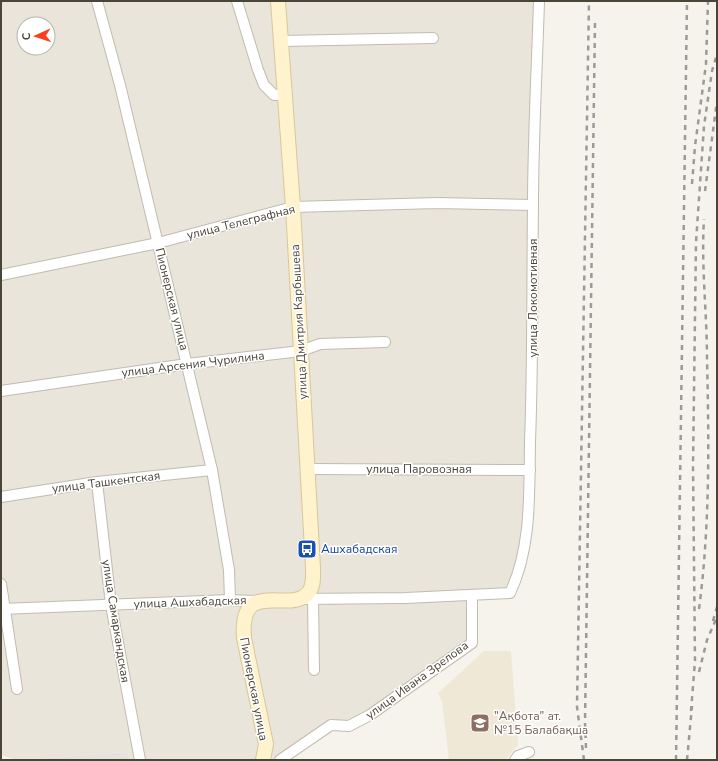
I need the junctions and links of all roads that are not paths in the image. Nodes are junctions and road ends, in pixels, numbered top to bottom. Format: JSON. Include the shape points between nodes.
{"nodes":[{"id":1,"x":97,"y":1,"type":"edge"},
{"id":2,"x":237,"y":1,"type":"edge"},
{"id":3,"x":278,"y":1,"type":"edge"},
{"id":4,"x":539,"y":1,"type":"edge"},
{"id":5,"x":433,"y":38,"type":"dead end"},
{"id":6,"x":281,"y":41,"type":"junction"},
{"id":7,"x":285,"y":95,"type":"junction"},
{"id":8,"x":533,"y":205,"type":"junction"},
{"id":9,"x":293,"y":207,"type":"junction"},
{"id":10,"x":158,"y":243,"type":"junction"},
{"id":11,"x":1,"y":275,"type":"edge"},
{"id":12,"x":385,"y":342,"type":"dead end"},
{"id":13,"x":301,"y":351,"type":"junction"},
{"id":14,"x":187,"y":364,"type":"junction"},
{"id":15,"x":1,"y":390,"type":"edge"},
{"id":16,"x":308,"y":469,"type":"junction"},
{"id":17,"x":212,"y":470,"type":"junction"},
{"id":18,"x":530,"y":470,"type":"junction"},
{"id":19,"x":97,"y":482,"type":"junction"},
{"id":20,"x":1,"y":497,"type":"edge"},
{"id":21,"x":1,"y":584,"type":"edge"},
{"id":22,"x":472,"y":595,"type":"junction"},
{"id":23,"x":306,"y":598,"type":"junction"},
{"id":24,"x":230,"y":600,"type":"junction"},
{"id":25,"x":260,"y":600,"type":"junction"},
{"id":26,"x":111,"y":605,"type":"junction"},
{"id":27,"x":3,"y":609,"type":"edge"},
{"id":28,"x":314,"y":670,"type":"dead end"},
{"id":29,"x":17,"y":689,"type":"dead end"},
{"id":30,"x":529,"y":752,"type":"dead end"},
{"id":31,"x":140,"y":760,"type":"edge"},
{"id":32,"x":263,"y":760,"type":"edge"},
{"id":33,"x":280,"y":760,"type":"edge"},
{"id":34,"x":515,"y":760,"type":"edge"}],
"edges":[{"from":1,"to":10,"type":"street","name":"Пионерская улица"},
{"from":2,"to":7,"type":"street","via":[[264,85],[274,95]]},
{"from":3,"to":6,"type":"street","name":"улица Дмитрия Карбышева"},
{"from":4,"to":8,"type":"street","name":"улица Локомотивная"},
{"from":5,"to":6,"type":"street"},
{"from":6,"to":7,"type":"street","name":"улица Дмитрия Карбышева"},
{"from":7,"to":9,"type":"street","name":"улица Дмитрия Карбышева"},
{"from":8,"to":9,"type":"street","name":"улица Телеграфная","via":[[437,203]]},
{"from":8,"to":18,"type":"street","name":"улица Локомотивная","via":[[534,340]]},
{"from":9,"to":10,"type":"street","name":"улица Телеграфная"},
{"from":9,"to":13,"type":"street","name":"улица Дмитрия Карбышева"},
{"from":10,"to":11,"type":"street","name":"улица Телеграфная"},
{"from":10,"to":14,"type":"street","name":"Пионерская улица"},
{"from":12,"to":13,"type":"street","name":"улица Арсения Чурилина","via":[[320,344]]},
{"from":13,"to":14,"type":"street","name":"улица Арсения Чурилина"},
{"from":13,"to":16,"type":"street","name":"улица Дмитрия Карбышева"},
{"from":14,"to":15,"type":"street","name":"улица Арсения Чурилина"},
{"from":14,"to":17,"type":"street","name":"Пионерская улица"},
{"from":16,"to":18,"type":"street","name":"улица Паровозная"},
{"from":16,"to":23,"type":"street","name":"улица Дмитрия Карбышева","via":[[313,583]]},
{"from":17,"to":19,"type":"street","name":"улица Ташкентская"},
{"from":17,"to":24,"type":"street","name":"Пионерская улица","via":[[229,570]]},
{"from":18,"to":22,"type":"street","name":"улица Локомотивная","via":[[526,539],[517,577],[510,593]]},
{"from":19,"to":20,"type":"street","name":"улица Ташкентская"},
{"from":19,"to":26,"type":"street","name":"улица Самаркандская"},
{"from":21,"to":27,"type":"street"},
{"from":22,"to":23,"type":"street"},
{"from":22,"to":33,"type":"street","name":"улица Ивана Зрелова","via":[[472,643],[370,715],[349,726],[331,725]]},
{"from":23,"to":25,"type":"street"},
{"from":23,"to":28,"type":"street"},
{"from":24,"to":25,"type":"street","name":"улица Ашхабадская"},
{"from":24,"to":26,"type":"street","name":"улица Ашхабадская"},
{"from":25,"to":32,"type":"street","name":"Пионерская улица","via":[[245,614],[243,624],[266,744]]},
{"from":26,"to":27,"type":"street","name":"улица Ашхабадская"},
{"from":26,"to":31,"type":"street","name":"улица Самаркандская"},
{"from":27,"to":29,"type":"street"},
{"from":30,"to":34,"type":"street"}]}
